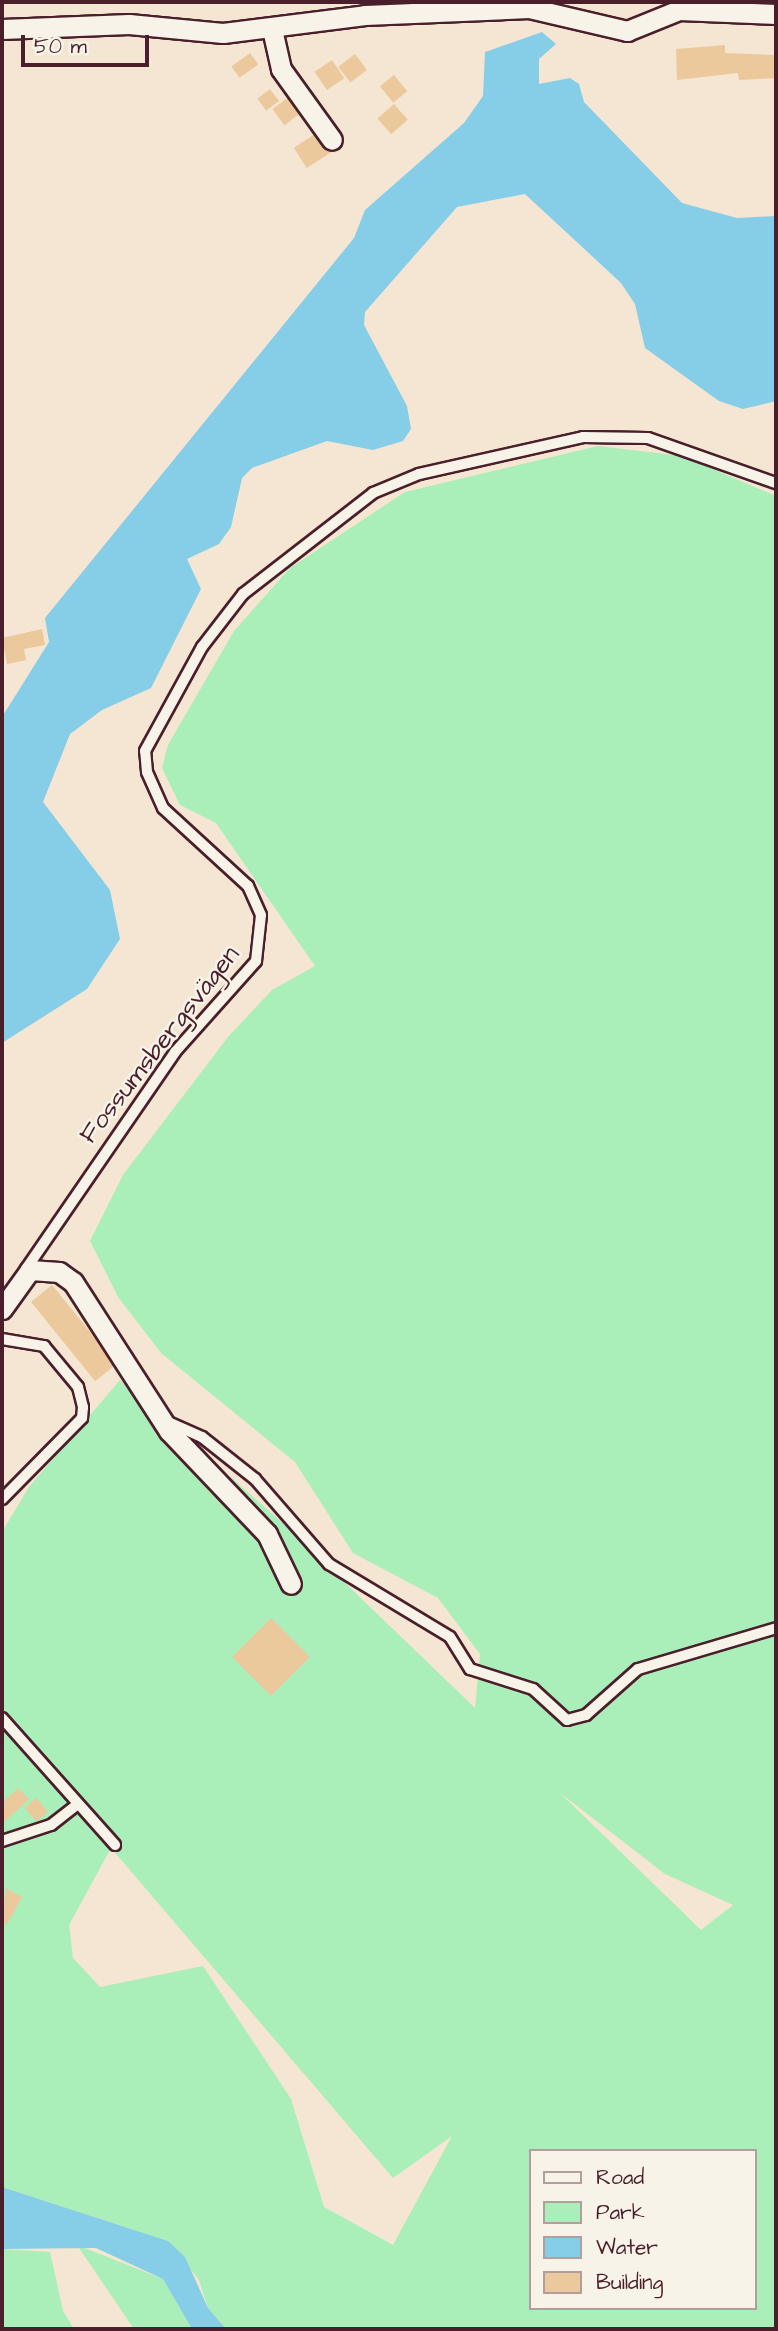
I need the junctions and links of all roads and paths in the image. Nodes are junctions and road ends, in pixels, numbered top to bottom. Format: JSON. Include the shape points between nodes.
{"nodes":[{"id":1,"x":776,"y":14,"type":"edge"},
{"id":2,"x":2,"y":29,"type":"edge"},
{"id":3,"x":272,"y":29,"type":"junction"},
{"id":4,"x":332,"y":140,"type":"dead end"},
{"id":5,"x":776,"y":483,"type":"edge"},
{"id":6,"x":22,"y":1275,"type":"junction"},
{"id":7,"x":2,"y":1309,"type":"edge"},
{"id":8,"x":2,"y":1339,"type":"edge"},
{"id":9,"x":160,"y":1418,"type":"junction"},
{"id":10,"x":2,"y":1499,"type":"edge"},
{"id":11,"x":291,"y":1584,"type":"dead end"},
{"id":12,"x":776,"y":1628,"type":"edge"},
{"id":13,"x":2,"y":1718,"type":"edge"},
{"id":14,"x":78,"y":1804,"type":"junction"},
{"id":15,"x":2,"y":1841,"type":"edge"},
{"id":16,"x":115,"y":1845,"type":"dead end"}],
"edges":[{"from":1,"to":3,"type":"street","via":[[679,10],[627,31],[556,11],[468,9]]},
{"from":2,"to":3,"type":"street"},
{"from":3,"to":4,"type":"street","via":[[281,69]]},
{"from":5,"to":6,"type":"lane","name":"Fossumsbergsvägen","via":[[648,438],[583,438],[419,474],[373,492],[243,594],[202,647],[145,751],[147,772],[163,808],[248,886],[261,915],[256,961],[175,1052]]},
{"from":6,"to":7,"type":"street"},
{"from":6,"to":9,"type":"street","via":[[44,1269],[73,1282]]},
{"from":8,"to":10,"type":"lane","via":[[44,1346],[78,1387],[83,1407],[82,1418]]},
{"from":9,"to":11,"type":"street","via":[[254,1517]]},
{"from":9,"to":12,"type":"lane","via":[[202,1437],[255,1479],[329,1564],[450,1637],[470,1669],[533,1689],[566,1720],[586,1715],[638,1669]]},
{"from":13,"to":14,"type":"lane"},
{"from":14,"to":15,"type":"lane","via":[[51,1825]]},
{"from":14,"to":16,"type":"lane"}]}
